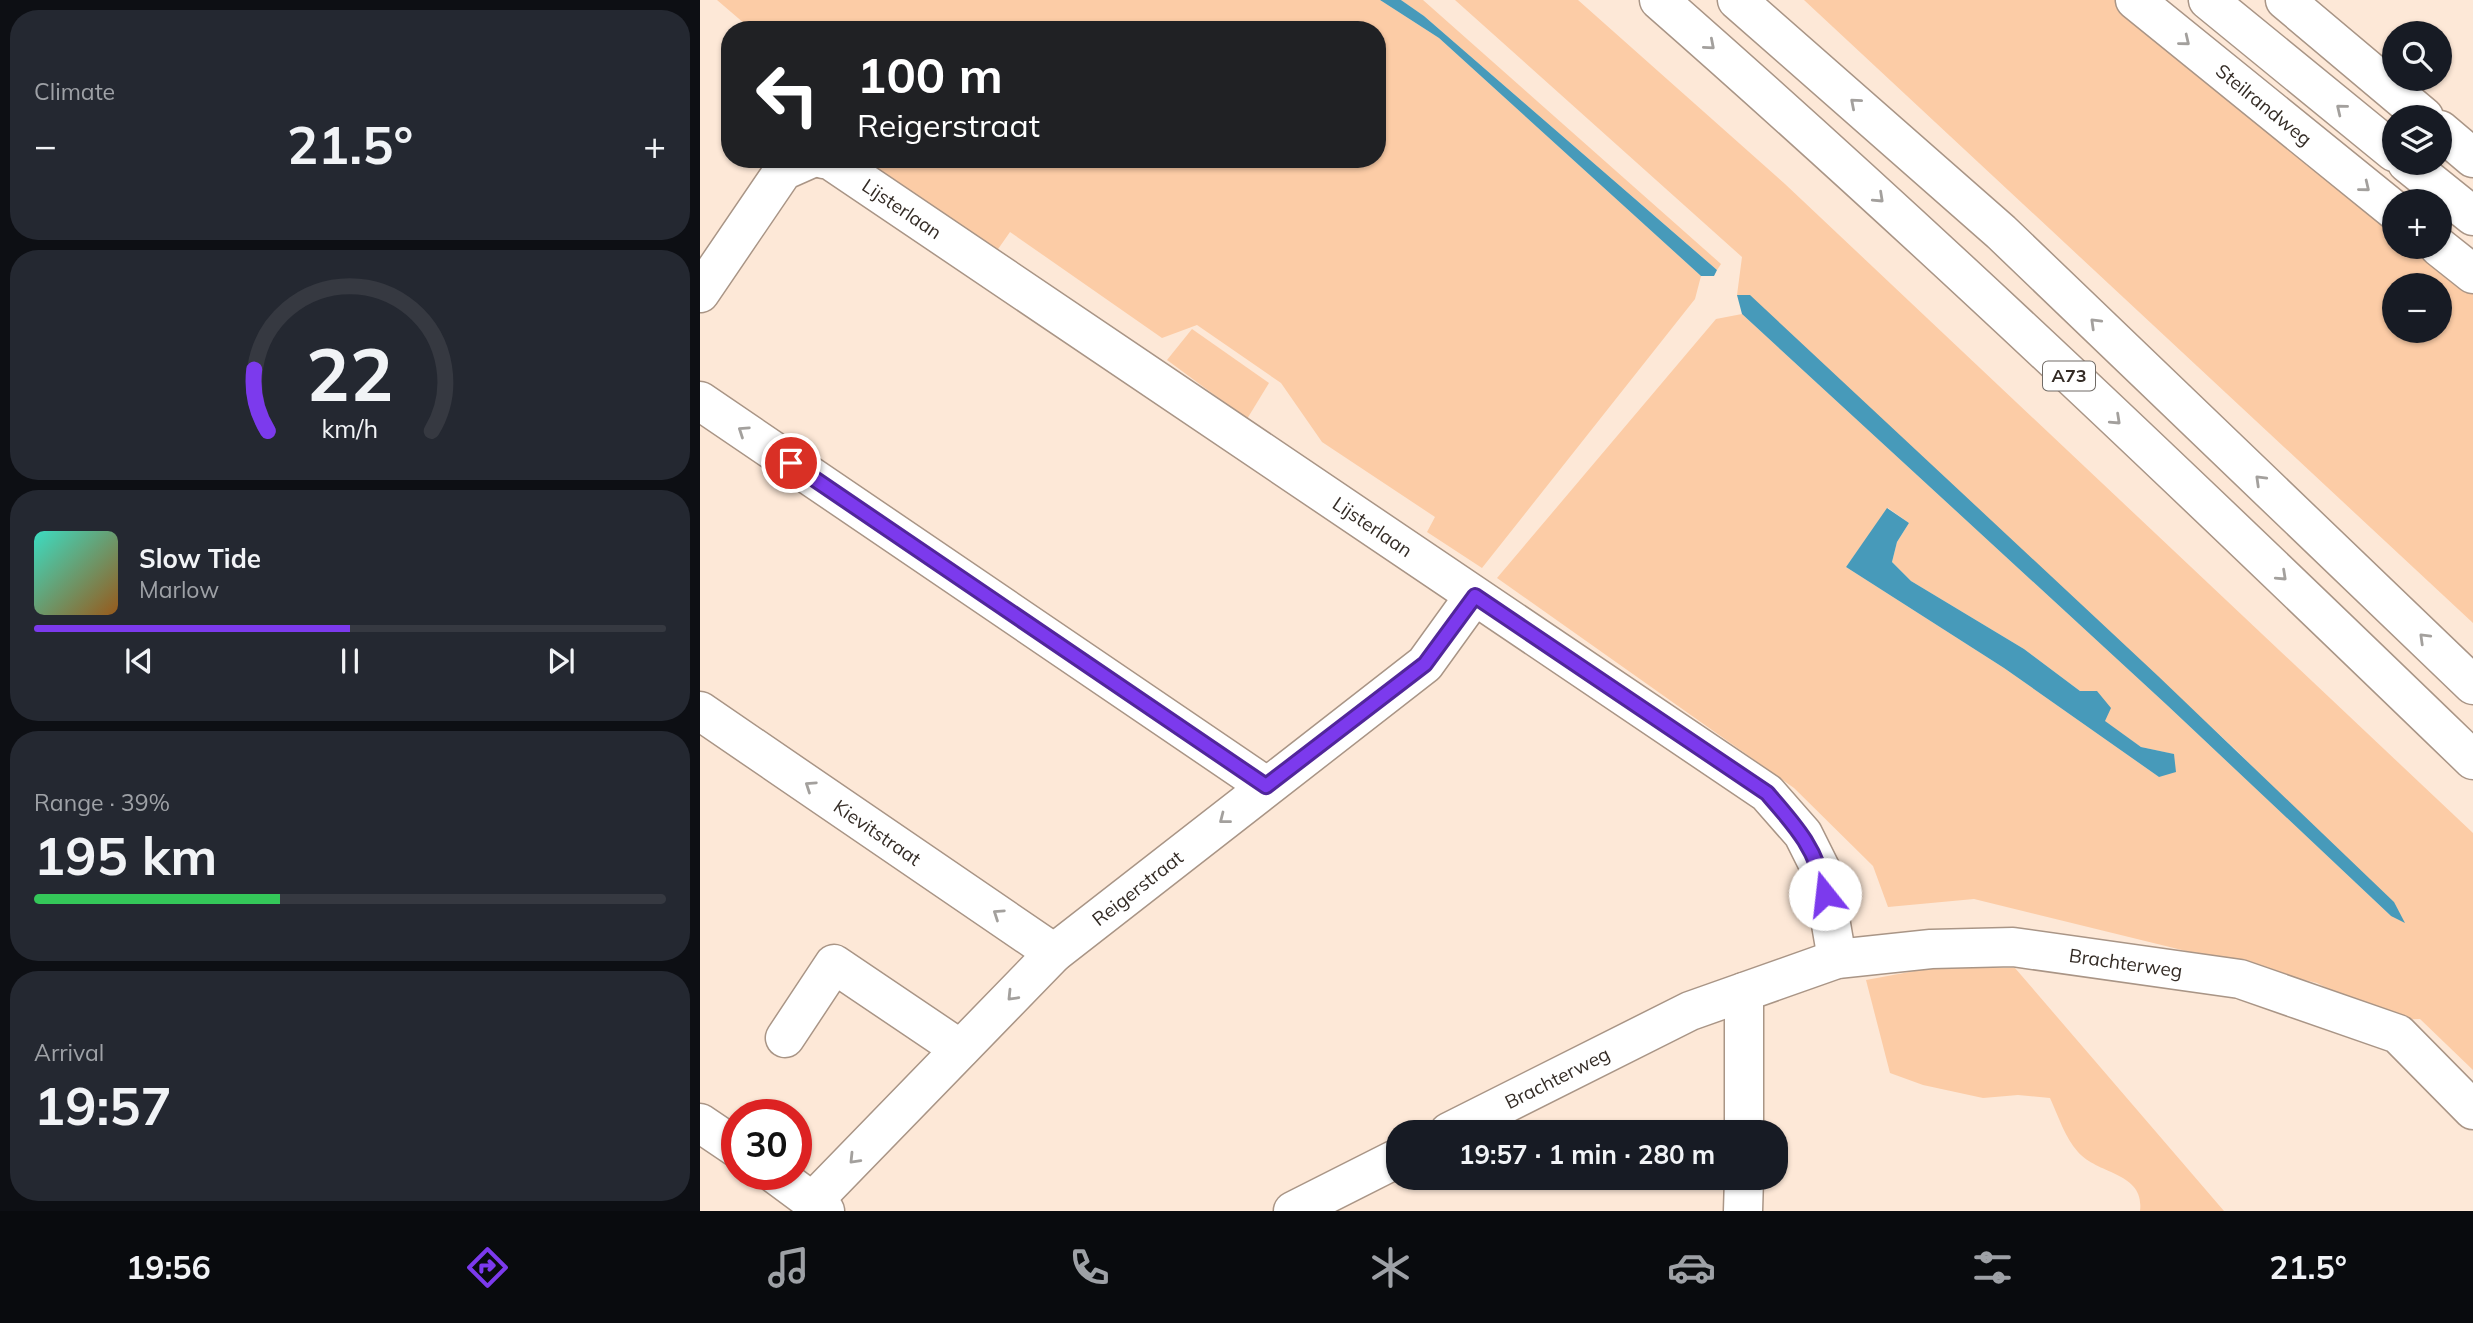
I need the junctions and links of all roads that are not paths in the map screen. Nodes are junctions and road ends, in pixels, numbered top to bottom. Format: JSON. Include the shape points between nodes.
{"nodes":[{"id":1,"x":1659,"y":0,"type":"edge"},
{"id":2,"x":1738,"y":0,"type":"edge"},
{"id":3,"x":2135,"y":0,"type":"edge"},
{"id":4,"x":2208,"y":0,"type":"edge"},
{"id":5,"x":2285,"y":0,"type":"edge"},
{"id":6,"x":2410,"y":105,"type":"edge"},
{"id":7,"x":2452,"y":140,"type":"edge"},
{"id":8,"x":2382,"y":142,"type":"edge"},
{"id":9,"x":2473,"y":158,"type":"edge"},
{"id":10,"x":790,"y":168,"type":"edge"},
{"id":11,"x":841,"y":168,"type":"edge"},
{"id":12,"x":2422,"y":175,"type":"edge"},
{"id":13,"x":2382,"y":200,"type":"edge"},
{"id":14,"x":2473,"y":216,"type":"edge"},
{"id":15,"x":2452,"y":257,"type":"edge"},
{"id":16,"x":2473,"y":274,"type":"edge"},
{"id":17,"x":700,"y":293,"type":"edge"},
{"id":18,"x":700,"y":401,"type":"edge"},
{"id":19,"x":1475,"y":596,"type":"junction"},
{"id":20,"x":2473,"y":685,"type":"edge"},
{"id":21,"x":700,"y":712,"type":"edge"},
{"id":22,"x":2473,"y":760,"type":"edge"},
{"id":23,"x":1266,"y":786,"type":"junction"},
{"id":24,"x":1054,"y":953,"type":"junction"},
{"id":25,"x":1837,"y":959,"type":"junction"},
{"id":26,"x":1744,"y":992,"type":"junction"},
{"id":27,"x":785,"y":1038,"type":"dead end"},
{"id":28,"x":960,"y":1049,"type":"junction"},
{"id":29,"x":2473,"y":1110,"type":"edge"},
{"id":30,"x":1473,"y":1120,"type":"edge"},
{"id":31,"x":1744,"y":1120,"type":"edge"},
{"id":32,"x":700,"y":1123,"type":"edge"},
{"id":33,"x":721,"y":1137,"type":"edge"},
{"id":34,"x":1386,"y":1164,"type":"edge"},
{"id":35,"x":798,"y":1190,"type":"edge"},
{"id":36,"x":1744,"y":1190,"type":"edge"},
{"id":37,"x":820,"y":1206,"type":"edge"},
{"id":38,"x":1293,"y":1211,"type":"edge"},
{"id":39,"x":1744,"y":1211,"type":"edge"}],
"edges":[{"from":1,"to":22,"type":"main road","number":"A73","one_way":true,"via":[[1791,116]]},
{"from":20,"to":2,"type":"main road","number":"A73","one_way":true,"via":[[2001,232]]},
{"from":3,"to":13,"type":"main road","name":"Steilrandweg","one_way":true},
{"from":8,"to":4,"type":"main road","one_way":true},
{"from":5,"to":6,"type":"main road"},
{"from":7,"to":9,"type":"main road"},
{"from":10,"to":17,"type":"main road","via":[[783,171]]},
{"from":11,"to":19,"type":"main road","name":"Lijsterlaan"},
{"from":12,"to":14,"type":"main road"},
{"from":15,"to":16,"type":"main road"},
{"from":23,"to":18,"type":"main road","one_way":true},
{"from":19,"to":23,"type":"main road","name":"Reigerstraat","via":[[1425,664]]},
{"from":19,"to":25,"type":"main road","name":"Lijsterlaan","via":[[1767,793],[1803,834],[1822,872]]},
{"from":24,"to":21,"type":"main road","name":"Kievitstraat","one_way":true},
{"from":23,"to":24,"type":"main road","name":"Reigerstraat","one_way":true},
{"from":24,"to":28,"type":"main road","name":"Reigerstraat","one_way":true},
{"from":25,"to":26,"type":"main road","name":"Brachterweg"},
{"from":25,"to":29,"type":"main road","name":"Brachterweg","via":[[1931,949],[2013,947],[2240,979],[2398,1034]]},
{"from":26,"to":30,"type":"main road","name":"Brachterweg","via":[[1689,1011]]},
{"from":26,"to":31,"type":"main road"},
{"from":27,"to":28,"type":"main road","via":[[834,964]]},
{"from":28,"to":37,"type":"main road","name":"Reigerstraat","one_way":true},
{"from":32,"to":33,"type":"main road"},
{"from":34,"to":38,"type":"main road"},
{"from":35,"to":37,"type":"main road"},
{"from":36,"to":39,"type":"main road"}]}
